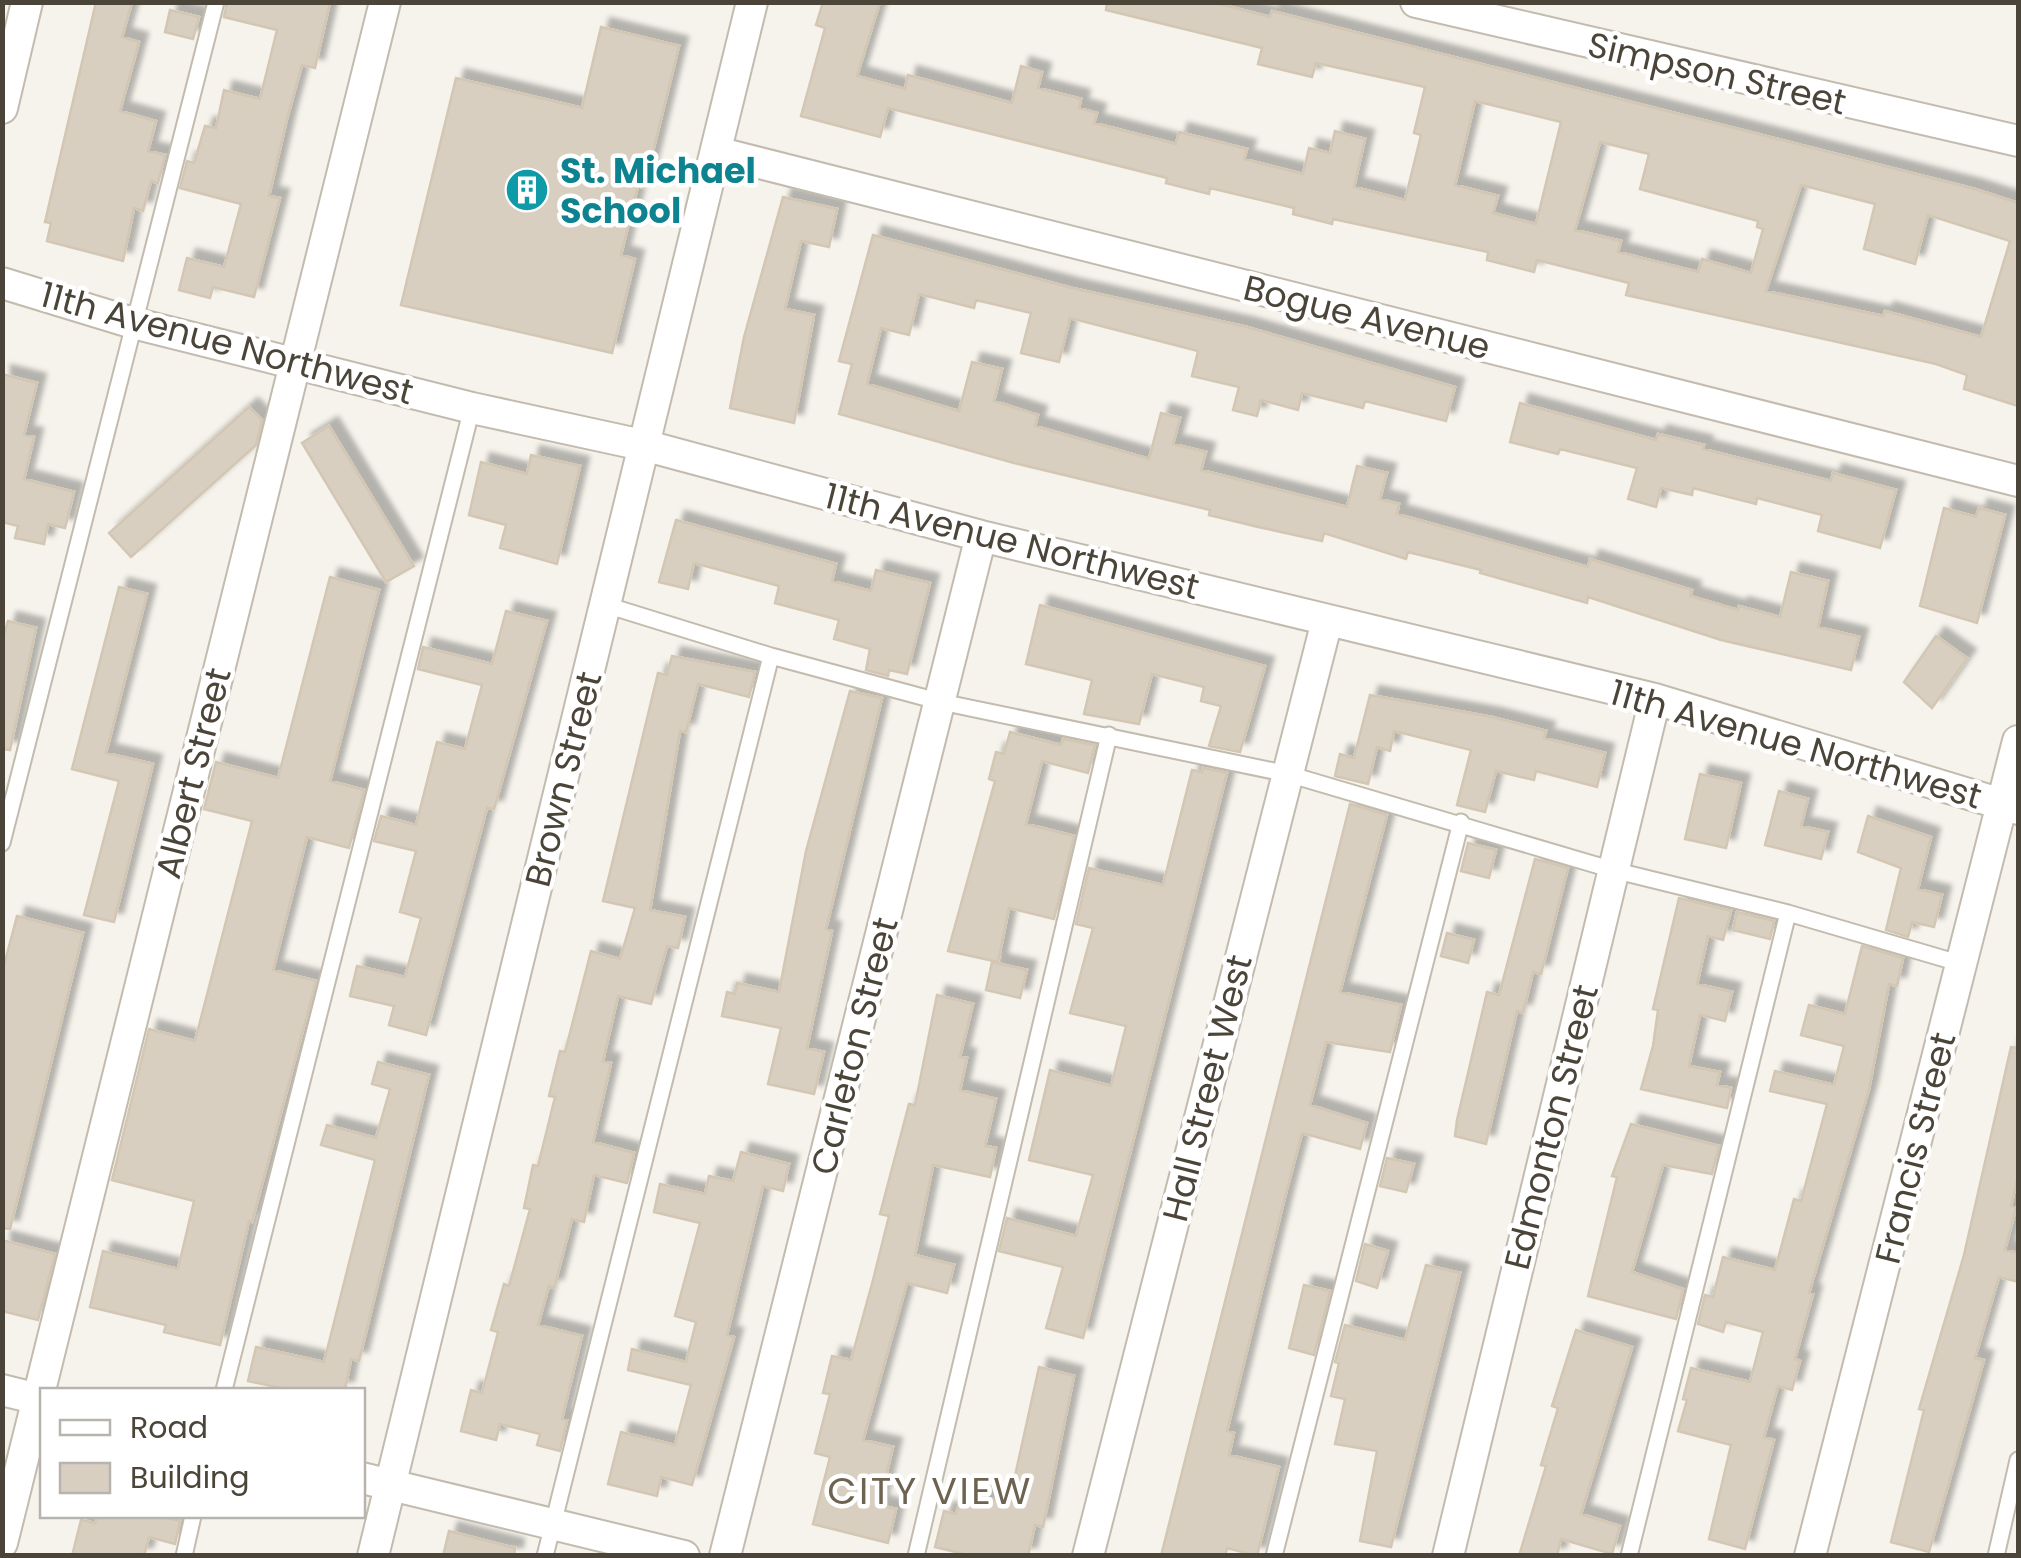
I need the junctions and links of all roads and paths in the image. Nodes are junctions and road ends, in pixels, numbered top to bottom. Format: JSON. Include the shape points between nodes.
{"nodes":[{"id":1,"x":27,"y":2,"type":"edge"},
{"id":2,"x":216,"y":2,"type":"edge"},
{"id":3,"x":385,"y":2,"type":"edge"},
{"id":4,"x":752,"y":2,"type":"edge"},
{"id":5,"x":1416,"y":2,"type":"edge"},
{"id":6,"x":2,"y":108,"type":"edge"},
{"id":7,"x":2018,"y":141,"type":"edge"},
{"id":8,"x":716,"y":152,"type":"junction"},
{"id":9,"x":2,"y":283,"type":"edge"},
{"id":10,"x":132,"y":322,"type":"junction"},
{"id":11,"x":295,"y":360,"type":"junction"},
{"id":12,"x":472,"y":408,"type":"junction"},
{"id":13,"x":646,"y":446,"type":"junction"},
{"id":14,"x":2018,"y":481,"type":"edge"},
{"id":15,"x":981,"y":536,"type":"junction"},
{"id":16,"x":606,"y":605,"type":"junction"},
{"id":17,"x":1327,"y":621,"type":"junction"},
{"id":18,"x":770,"y":656,"type":"junction"},
{"id":19,"x":1656,"y":700,"type":"junction"},
{"id":20,"x":941,"y":702,"type":"junction"},
{"id":21,"x":1109,"y":735,"type":"junction"},
{"id":22,"x":2018,"y":741,"type":"edge"},
{"id":23,"x":1288,"y":774,"type":"junction"},
{"id":24,"x":2011,"y":807,"type":"edge"},
{"id":25,"x":1461,"y":822,"type":"junction"},
{"id":26,"x":2,"y":843,"type":"edge"},
{"id":27,"x":1614,"y":870,"type":"junction"},
{"id":28,"x":1788,"y":913,"type":"junction"},
{"id":29,"x":1962,"y":964,"type":"junction"},
{"id":30,"x":43,"y":1388,"type":"edge"},
{"id":31,"x":225,"y":1388,"type":"edge"},
{"id":32,"x":2,"y":1390,"type":"edge"},
{"id":33,"x":40,"y":1400,"type":"edge"},
{"id":34,"x":2018,"y":1460,"type":"edge"},
{"id":35,"x":376,"y":1481,"type":"edge"},
{"id":36,"x":194,"y":1518,"type":"edge"},
{"id":37,"x":549,"y":1541,"type":"edge"},
{"id":38,"x":2,"y":1543,"type":"edge"},
{"id":39,"x":184,"y":1556,"type":"edge"},
{"id":40,"x":372,"y":1556,"type":"edge"},
{"id":41,"x":684,"y":1556,"type":"edge"},
{"id":42,"x":725,"y":1556,"type":"edge"},
{"id":43,"x":916,"y":1556,"type":"edge"},
{"id":44,"x":1088,"y":1556,"type":"edge"},
{"id":45,"x":1274,"y":1556,"type":"edge"},
{"id":46,"x":1448,"y":1556,"type":"edge"},
{"id":47,"x":1628,"y":1556,"type":"edge"},
{"id":48,"x":1810,"y":1556,"type":"edge"},
{"id":49,"x":1996,"y":1556,"type":"edge"}],
"edges":[{"from":1,"to":6,"type":"street"},
{"from":2,"to":10,"type":"lane"},
{"from":3,"to":11,"type":"street","name":"Albert Street"},
{"from":4,"to":8,"type":"street","name":"Brown Street"},
{"from":5,"to":7,"type":"street","name":"Simpson Street"},
{"from":8,"to":13,"type":"street","name":"Brown Street"},
{"from":8,"to":14,"type":"street","name":"Bogue Avenue"},
{"from":9,"to":10,"type":"street","name":"11th Avenue Northwest"},
{"from":10,"to":11,"type":"street","name":"11th Avenue Northwest"},
{"from":10,"to":26,"type":"lane"},
{"from":11,"to":12,"type":"street","name":"11th Avenue Northwest"},
{"from":11,"to":30,"type":"street","name":"Albert Street"},
{"from":12,"to":13,"type":"street","name":"11th Avenue Northwest"},
{"from":12,"to":31,"type":"lane"},
{"from":13,"to":15,"type":"street","name":"11th Avenue Northwest"},
{"from":13,"to":16,"type":"street","name":"Brown Street"},
{"from":15,"to":17,"type":"street","name":"11th Avenue Northwest"},
{"from":15,"to":20,"type":"street","name":"Carleton Street"},
{"from":16,"to":18,"type":"lane"},
{"from":16,"to":35,"type":"street","name":"Brown Street"},
{"from":17,"to":19,"type":"street","name":"11th Avenue Northwest"},
{"from":17,"to":23,"type":"street","name":"Hall Street West"},
{"from":18,"to":20,"type":"lane"},
{"from":18,"to":37,"type":"lane"},
{"from":19,"to":24,"type":"street","name":"11th Avenue Northwest"},
{"from":19,"to":27,"type":"street","name":"Edmonton Street"},
{"from":20,"to":21,"type":"lane"},
{"from":20,"to":42,"type":"street","name":"Carleton Street"},
{"from":21,"to":23,"type":"lane"},
{"from":21,"to":43,"type":"lane"},
{"from":22,"to":24,"type":"street","name":"Francis Street"},
{"from":23,"to":25,"type":"lane"},
{"from":23,"to":44,"type":"street","name":"Hall Street West"},
{"from":24,"to":29,"type":"street","name":"Francis Street"},
{"from":25,"to":27,"type":"lane"},
{"from":25,"to":45,"type":"lane"},
{"from":27,"to":28,"type":"lane"},
{"from":27,"to":46,"type":"street","name":"Edmonton Street"},
{"from":28,"to":29,"type":"lane"},
{"from":28,"to":47,"type":"lane"},
{"from":29,"to":48,"type":"street","name":"Francis Street"},
{"from":32,"to":33,"type":"street"},
{"from":33,"to":38,"type":"street","name":"Albert Street"},
{"from":34,"to":49,"type":"lane"},
{"from":35,"to":37,"type":"street"},
{"from":35,"to":40,"type":"street","name":"Brown Street"},
{"from":36,"to":39,"type":"lane"},
{"from":37,"to":41,"type":"street"}]}
